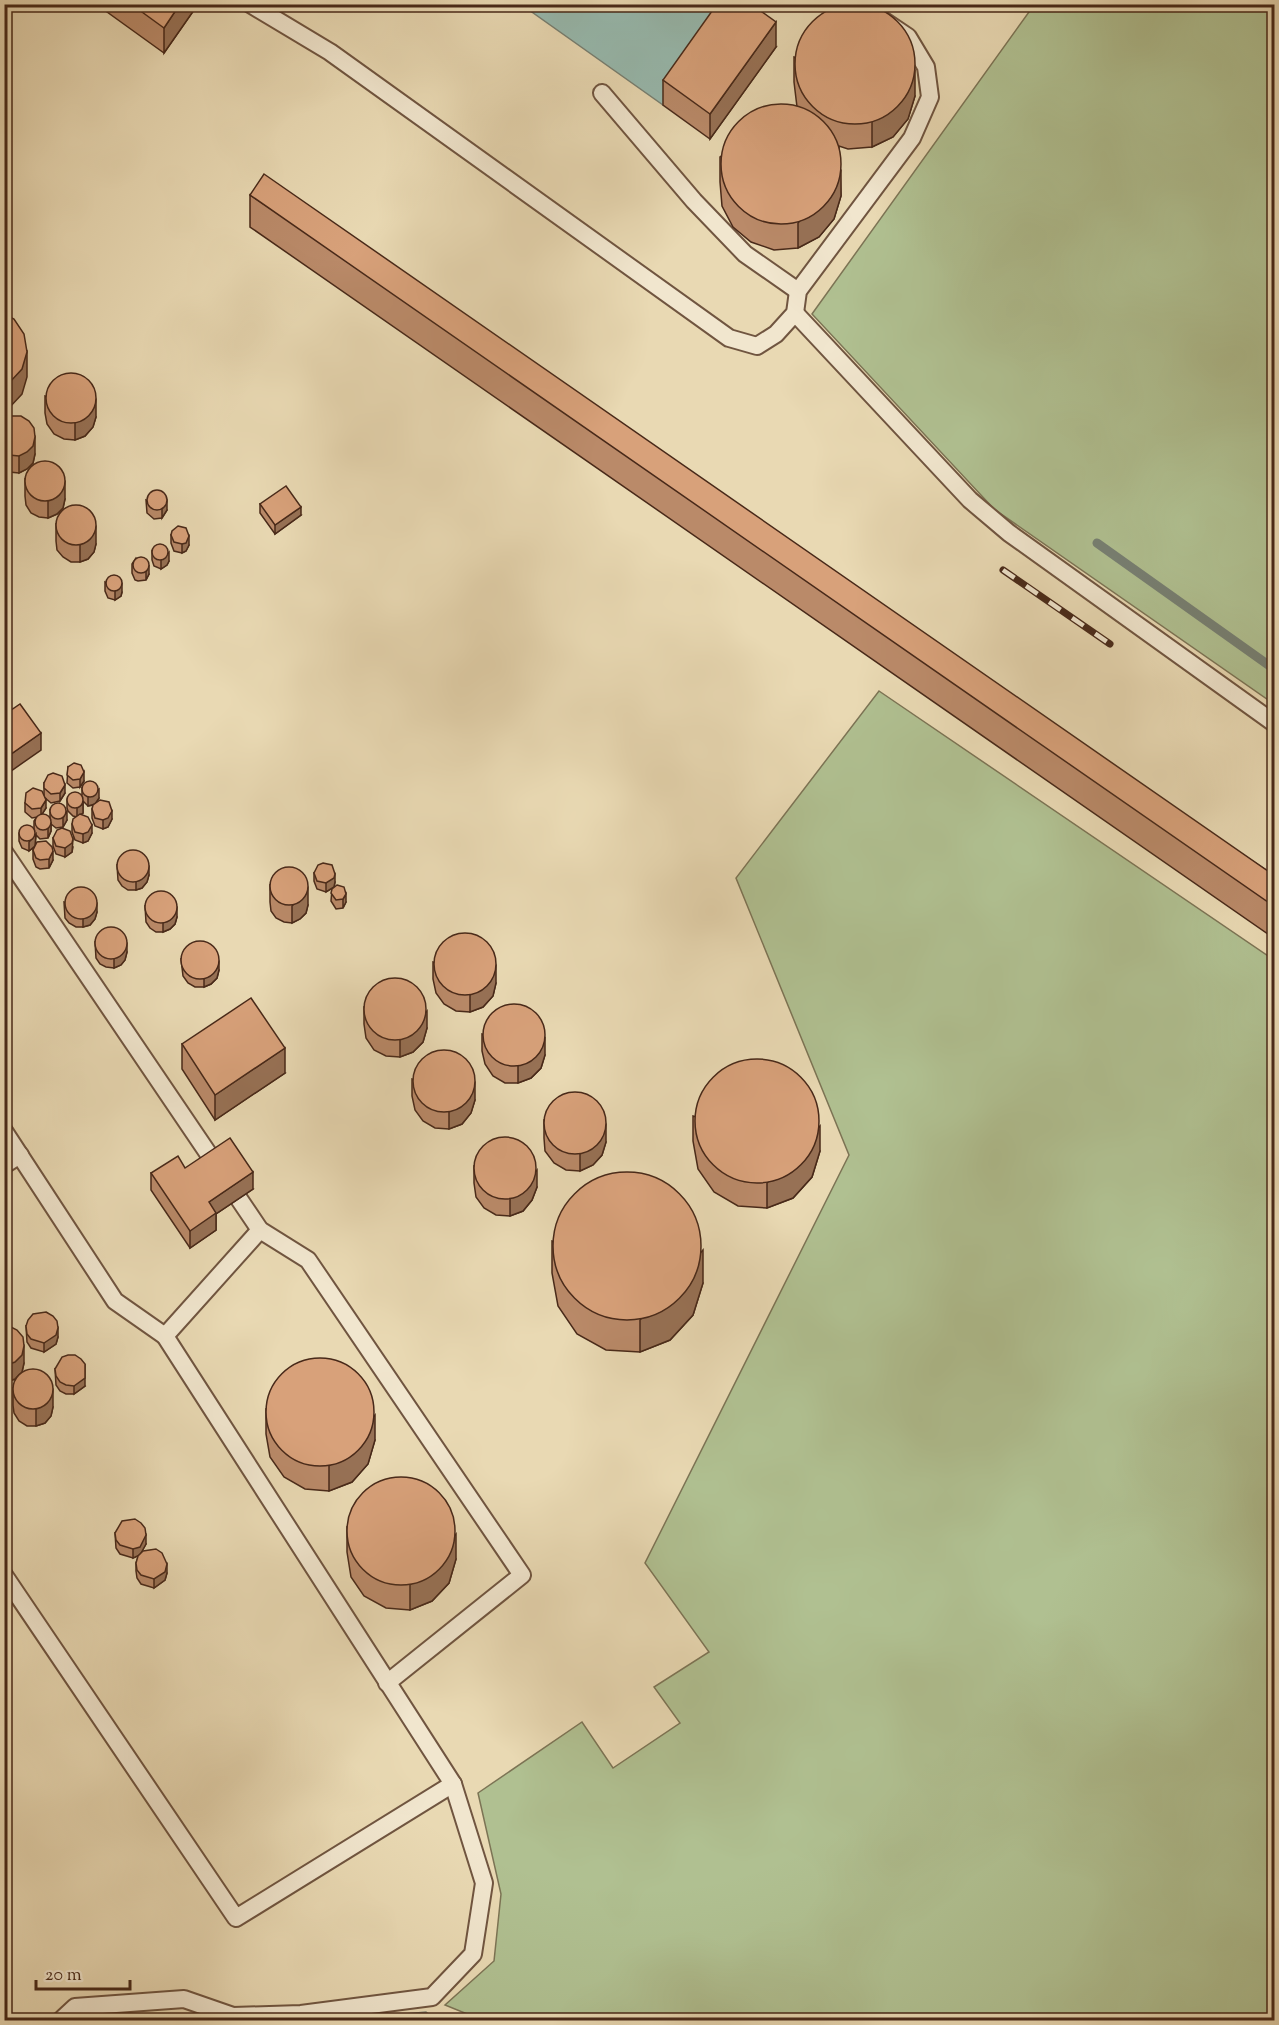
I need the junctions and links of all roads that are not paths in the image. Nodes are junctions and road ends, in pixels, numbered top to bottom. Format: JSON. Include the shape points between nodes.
{"nodes":[{"id":1,"x":250,"y":4,"type":"edge"},
{"id":2,"x":859,"y":4,"type":"edge"},
{"id":3,"x":602,"y":93,"type":"dead end"},
{"id":4,"x":798,"y":291,"type":"junction"},
{"id":5,"x":795,"y":313,"type":"junction"},
{"id":6,"x":1275,"y":723,"type":"edge"},
{"id":7,"x":4,"y":852,"type":"edge"},
{"id":8,"x":4,"y":1131,"type":"edge"},
{"id":9,"x":20,"y":1155,"type":"junction"},
{"id":10,"x":4,"y":1165,"type":"edge"},
{"id":11,"x":260,"y":1230,"type":"junction"},
{"id":12,"x":165,"y":1336,"type":"junction"},
{"id":13,"x":4,"y":1575,"type":"edge"},
{"id":14,"x":387,"y":1683,"type":"junction"},
{"id":15,"x":453,"y":1784,"type":"junction"},
{"id":16,"x":61,"y":2020,"type":"edge"}],
"edges":[{"from":1,"to":5,"type":"lane","via":[[330,52],[729,338],[757,346],[776,334]]},
{"from":2,"to":4,"type":"lane","via":[[908,38],[926,67],[930,97],[912,138]]},
{"from":3,"to":4,"type":"lane","via":[[745,254]]},
{"from":4,"to":5,"type":"lane"},
{"from":5,"to":6,"type":"lane","via":[[970,500],[1018,540]]},
{"from":7,"to":11,"type":"lane"},
{"from":8,"to":9,"type":"lane"},
{"from":9,"to":10,"type":"lane"},
{"from":9,"to":12,"type":"lane","via":[[115,1301]]},
{"from":11,"to":12,"type":"lane"},
{"from":11,"to":14,"type":"lane","via":[[308,1260],[522,1575]]},
{"from":12,"to":14,"type":"lane"},
{"from":13,"to":15,"type":"lane","via":[[236,1918]]},
{"from":14,"to":15,"type":"lane"},
{"from":15,"to":16,"type":"lane","via":[[484,1882],[472,1954],[432,1997],[301,2014],[233,2016],[174,2000],[75,2007]]}]}
